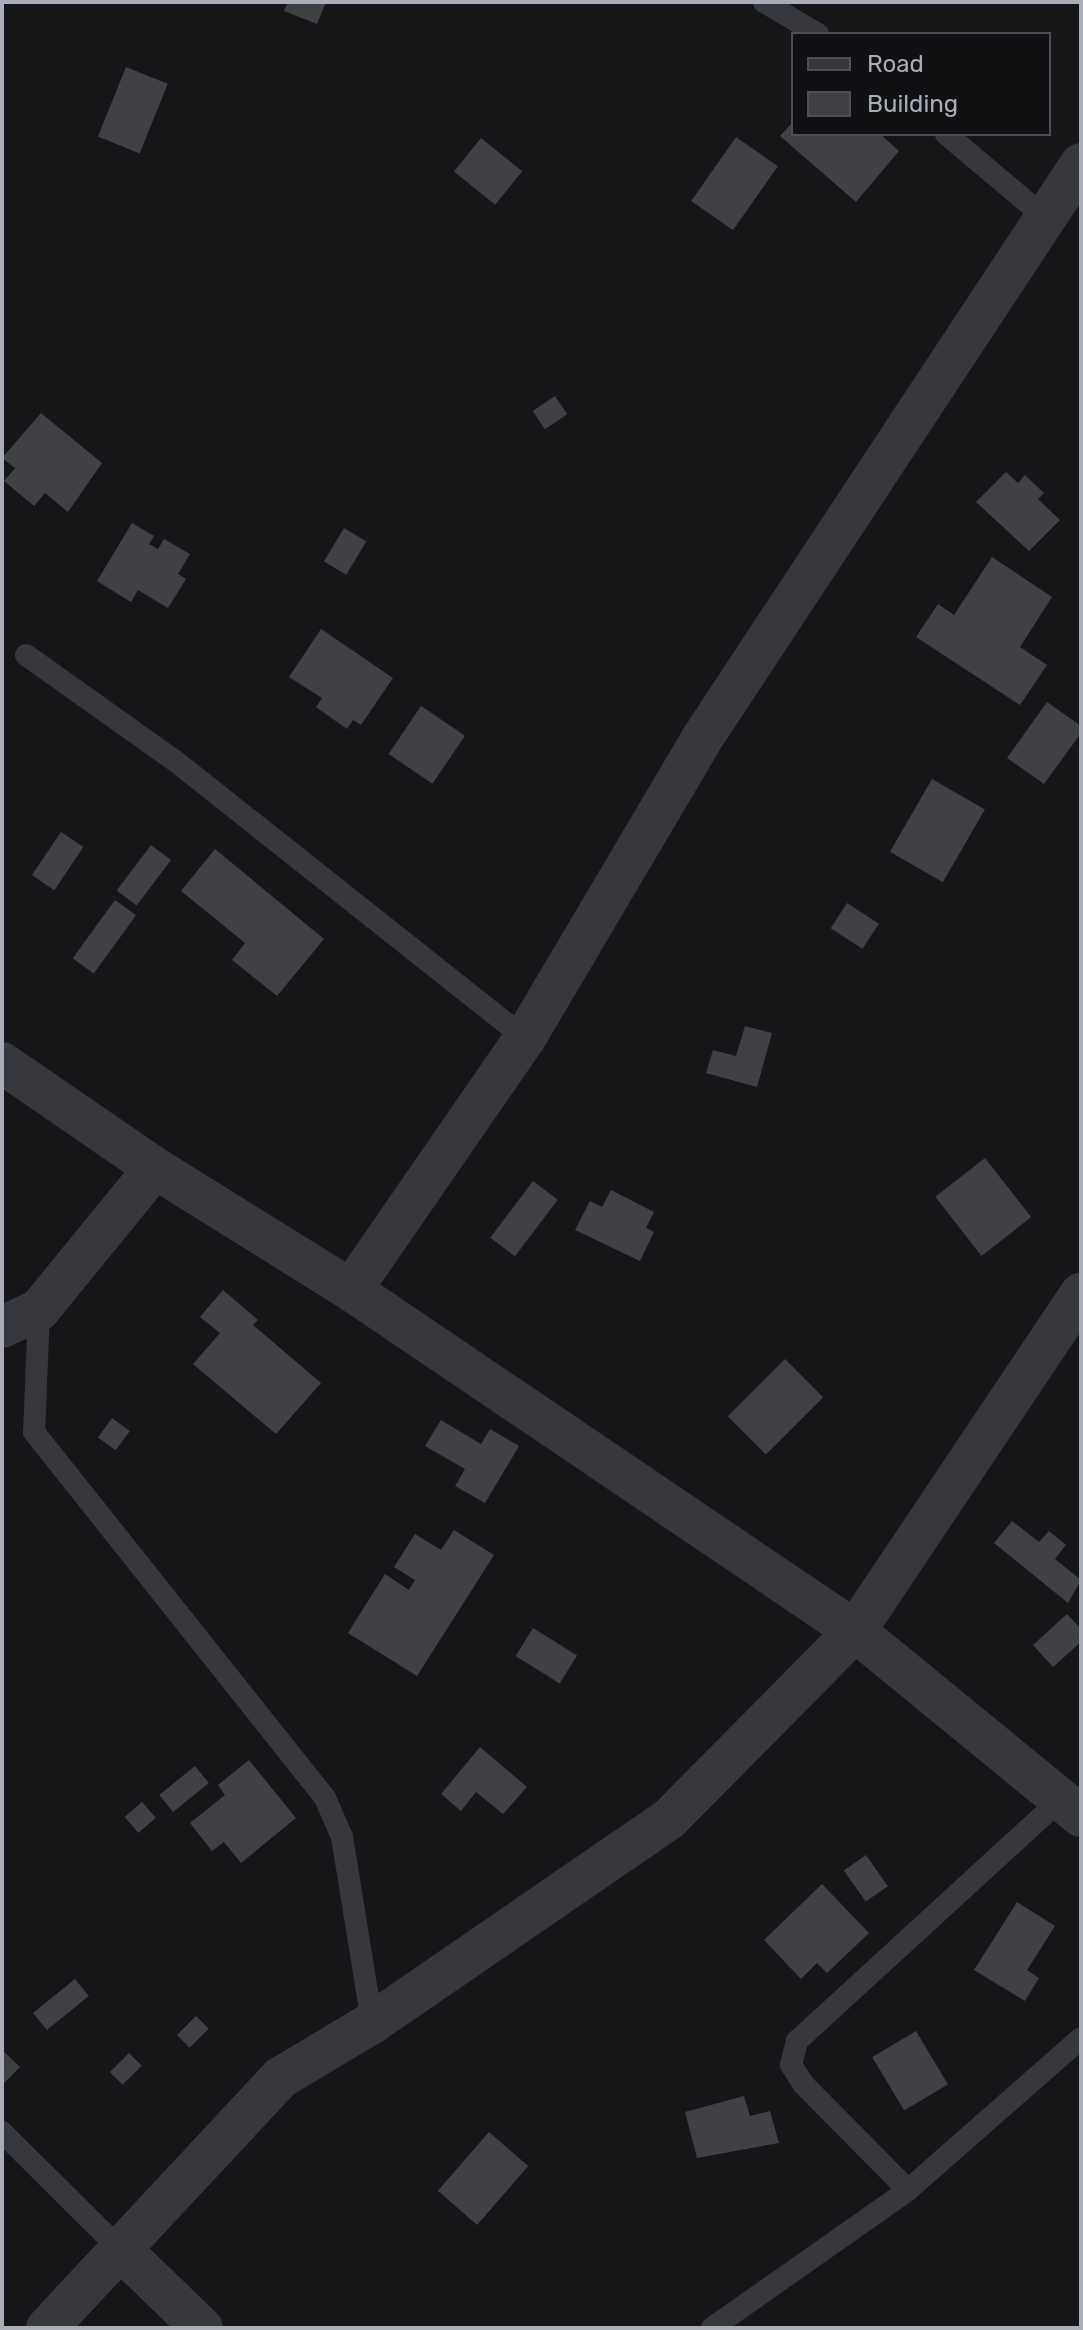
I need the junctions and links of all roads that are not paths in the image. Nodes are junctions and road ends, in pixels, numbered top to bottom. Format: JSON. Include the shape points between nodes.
{"nodes":[{"id":1,"x":764,"y":2,"type":"edge"},
{"id":2,"x":815,"y":32,"type":"edge"},
{"id":3,"x":948,"y":136,"type":"edge"},
{"id":4,"x":1081,"y":164,"type":"edge"},
{"id":5,"x":1047,"y":219,"type":"junction"},
{"id":6,"x":26,"y":655,"type":"dead end"},
{"id":7,"x":525,"y":1038,"type":"junction"},
{"id":8,"x":2,"y":1063,"type":"edge"},
{"id":9,"x":155,"y":1168,"type":"junction"},
{"id":10,"x":351,"y":1290,"type":"junction"},
{"id":11,"x":1081,"y":1294,"type":"edge"},
{"id":12,"x":20,"y":1318,"type":"edge"},
{"id":13,"x":855,"y":1631,"type":"junction"},
{"id":14,"x":1070,"y":1808,"type":"edge"},
{"id":15,"x":372,"y":2023,"type":"junction"},
{"id":16,"x":1081,"y":2038,"type":"edge"},
{"id":17,"x":2,"y":2132,"type":"edge"},
{"id":18,"x":908,"y":2190,"type":"junction"},
{"id":19,"x":118,"y":2247,"type":"junction"},
{"id":20,"x":47,"y":2328,"type":"edge"},
{"id":21,"x":202,"y":2328,"type":"edge"},
{"id":22,"x":712,"y":2328,"type":"edge"}],
"edges":[{"from":1,"to":2,"type":"lane"},
{"from":3,"to":5,"type":"lane"},
{"from":4,"to":5,"type":"street"},
{"from":5,"to":7,"type":"street","via":[[701,740]]},
{"from":6,"to":7,"type":"lane","via":[[174,760]]},
{"from":7,"to":10,"type":"street"},
{"from":8,"to":9,"type":"street"},
{"from":9,"to":10,"type":"street"},
{"from":9,"to":12,"type":"street"},
{"from":10,"to":13,"type":"street"},
{"from":11,"to":13,"type":"street"},
{"from":12,"to":15,"type":"lane","via":[[34,1432],[325,1798],[342,1837]]},
{"from":13,"to":14,"type":"street"},
{"from":13,"to":15,"type":"street","via":[[669,1819]]},
{"from":14,"to":18,"type":"lane","via":[[797,2041],[791,2065],[804,2085]]},
{"from":15,"to":19,"type":"street","via":[[280,2078]]},
{"from":16,"to":18,"type":"lane"},
{"from":17,"to":19,"type":"lane"},
{"from":18,"to":22,"type":"lane"},
{"from":19,"to":20,"type":"street"},
{"from":19,"to":21,"type":"street"}]}
